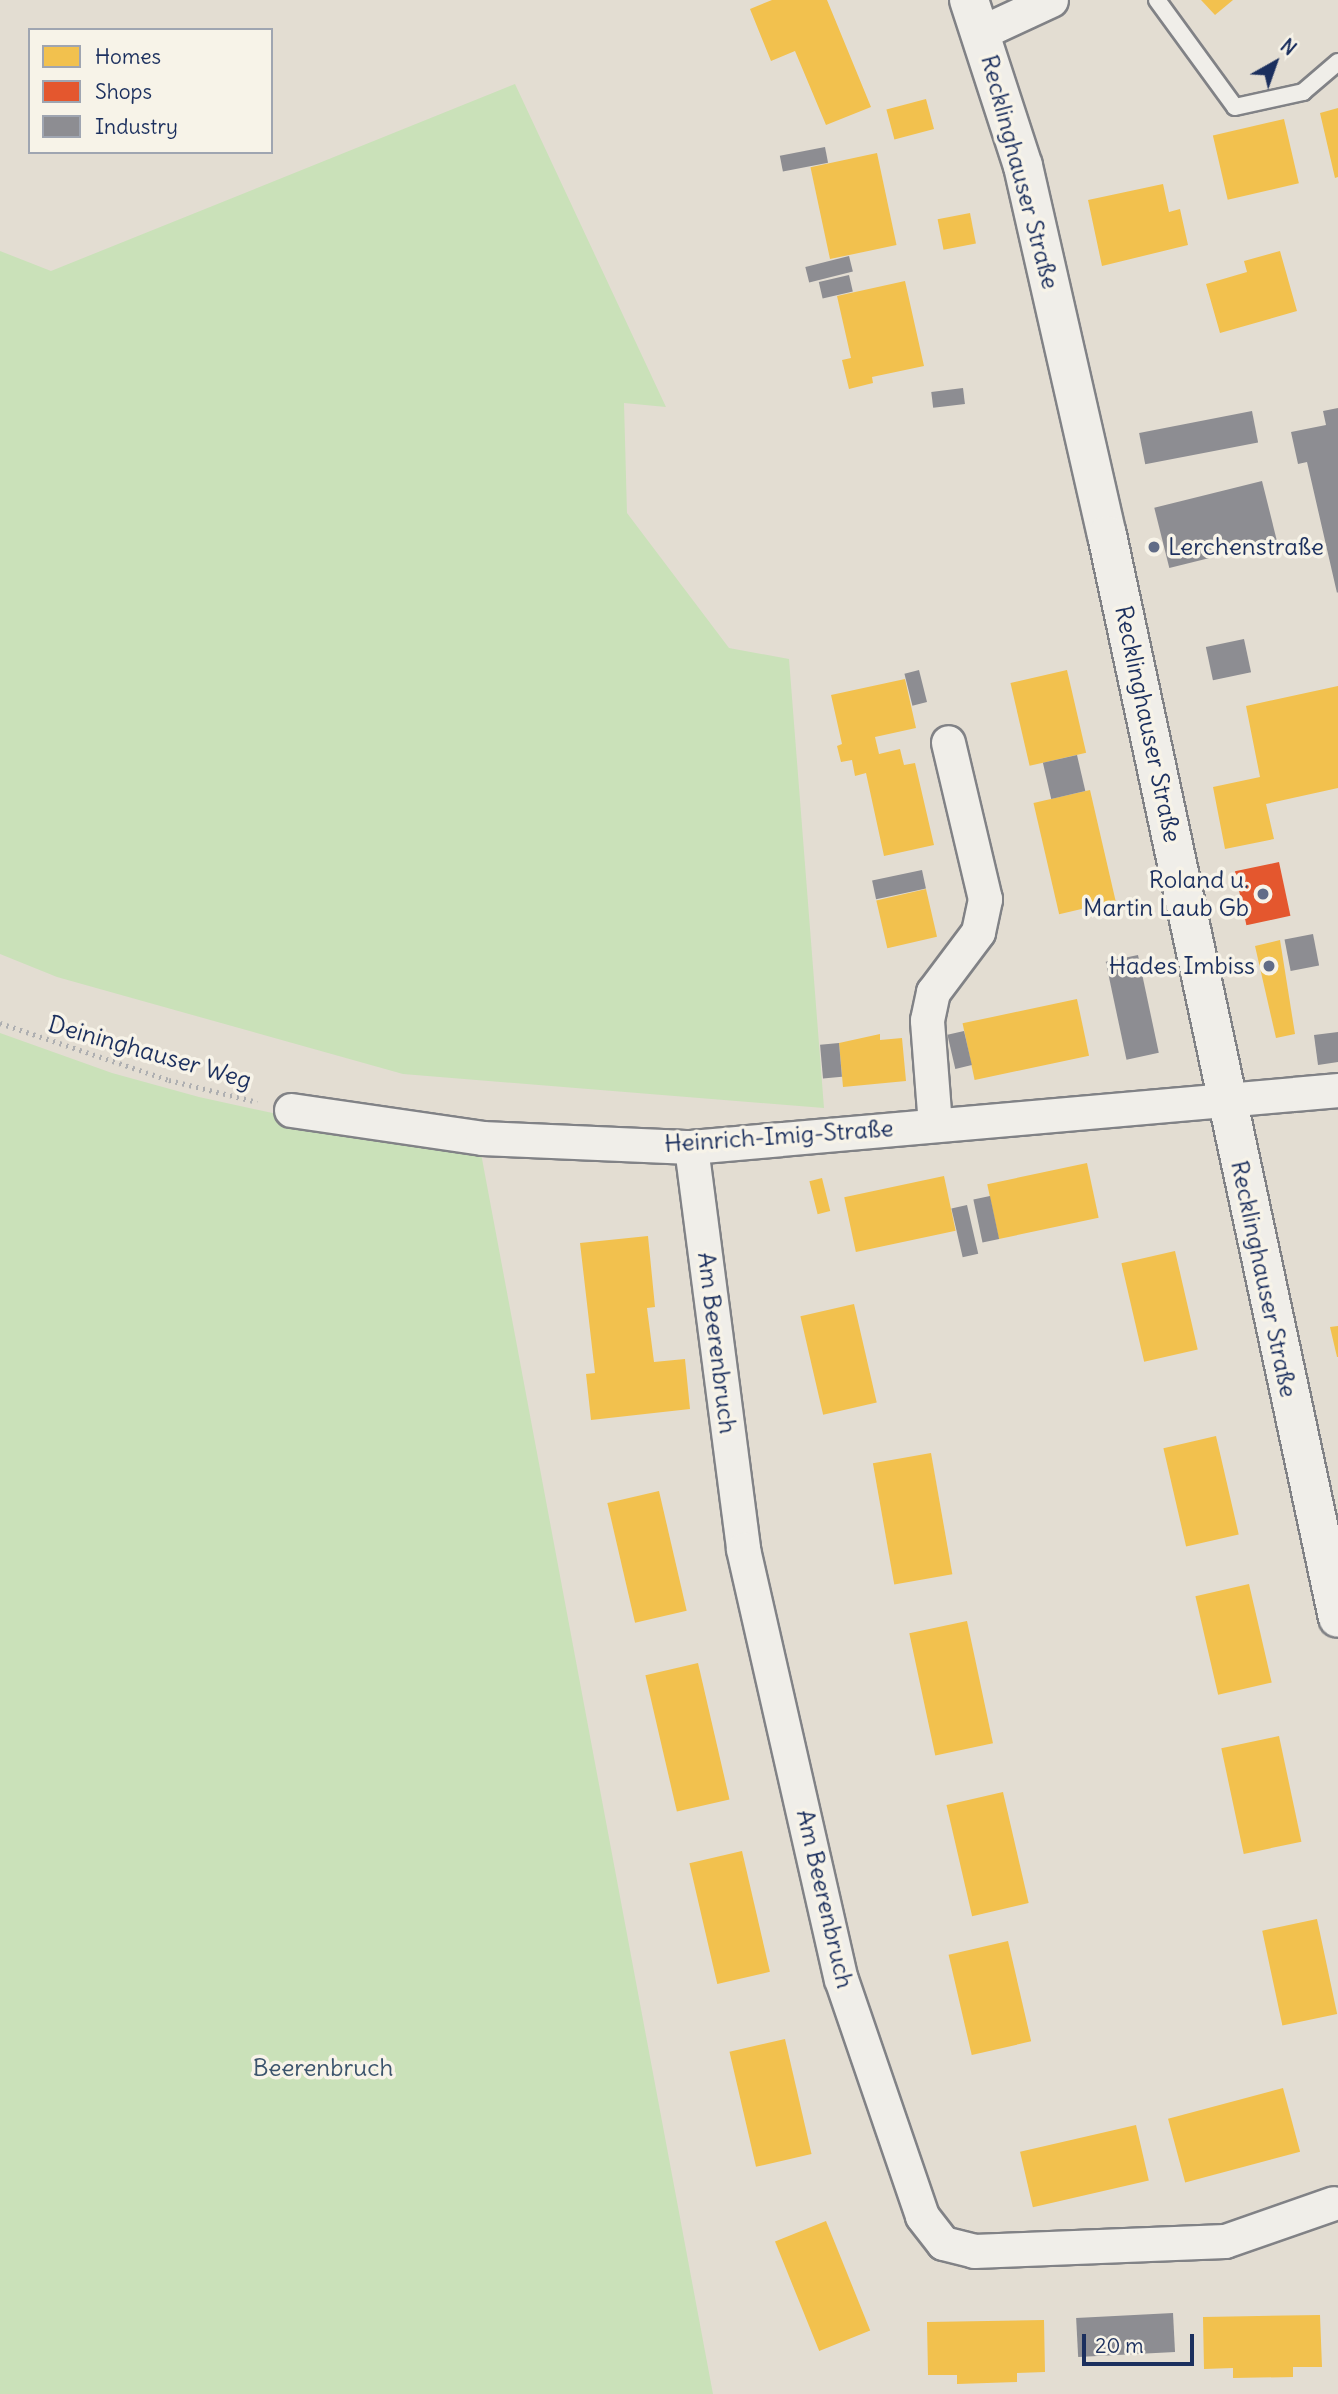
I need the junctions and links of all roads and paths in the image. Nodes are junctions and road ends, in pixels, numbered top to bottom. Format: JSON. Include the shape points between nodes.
{"nodes":[{"id":1,"x":1051,"y":0,"type":"edge"},
{"id":2,"x":1157,"y":0,"type":"edge"},
{"id":3,"x":976,"y":16,"type":"edge"},
{"id":4,"x":1338,"y":62,"type":"edge"},
{"id":5,"x":947,"y":742,"type":"dead end"},
{"id":6,"x":0,"y":1023,"type":"edge"},
{"id":7,"x":1338,"y":1090,"type":"edge"},
{"id":8,"x":1225,"y":1099,"type":"junction"},
{"id":9,"x":291,"y":1110,"type":"joint"},
{"id":10,"x":935,"y":1125,"type":"junction"},
{"id":11,"x":691,"y":1147,"type":"junction"},
{"id":12,"x":1338,"y":1618,"type":"edge"},
{"id":13,"x":1335,"y":2203,"type":"dead end"}],
"edges":[{"from":1,"to":3,"type":"street"},
{"from":2,"to":4,"type":"lane","via":[[1235,107],[1303,92]]},
{"from":3,"to":8,"type":"main road","name":"Recklinghauser Straße","via":[[1023,166],[1104,522]]},
{"from":5,"to":10,"type":"street","via":[[985,899],[978,932],[933,992],[927,1020]]},
{"from":6,"to":9,"type":"path","name":"Deininghauser Weg","via":[[169,1080]]},
{"from":7,"to":8,"type":"street"},
{"from":8,"to":10,"type":"street","name":"Heinrich-Imig-Straße"},
{"from":8,"to":12,"type":"main road","name":"Recklinghauser Straße"},
{"from":9,"to":11,"type":"street","name":"Heinrich-Imig-Straße","via":[[482,1138]]},
{"from":10,"to":11,"type":"street","name":"Heinrich-Imig-Straße"},
{"from":11,"to":13,"type":"street","name":"Am Beerenbruch","via":[[743,1549],[841,1979],[922,2216],[943,2243],[974,2251],[1224,2242]]}]}
